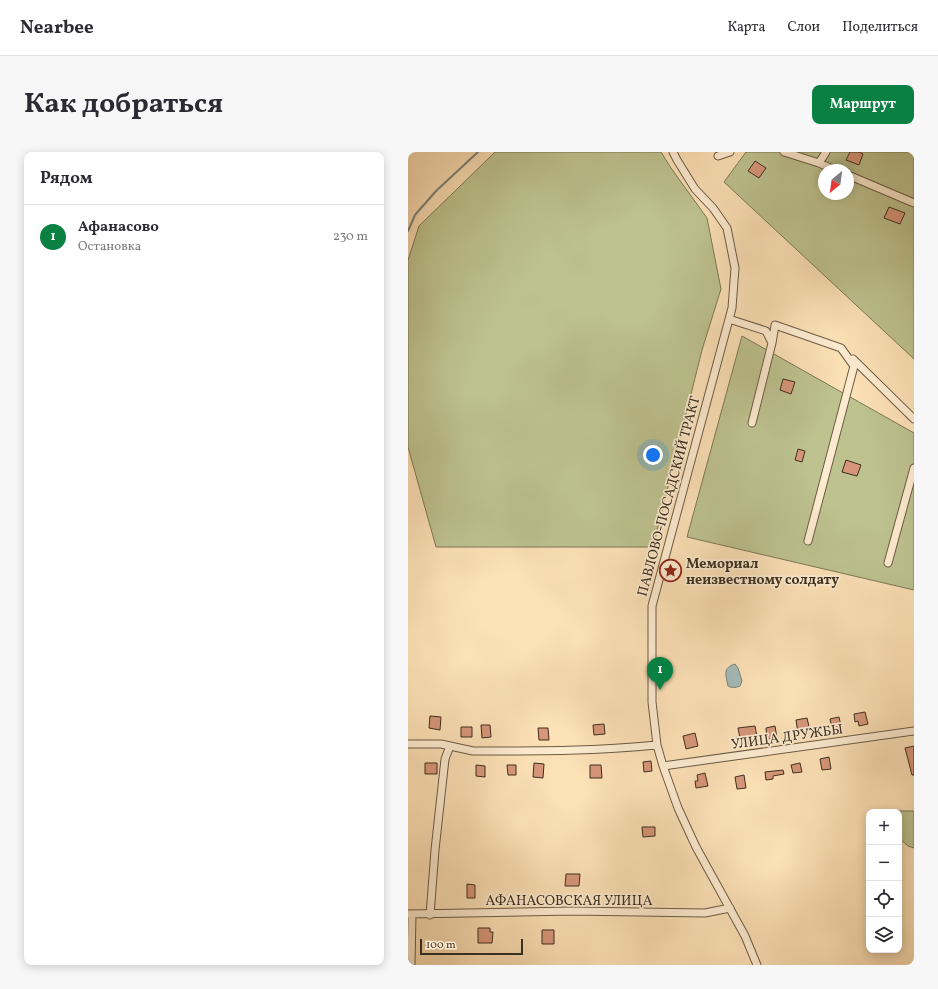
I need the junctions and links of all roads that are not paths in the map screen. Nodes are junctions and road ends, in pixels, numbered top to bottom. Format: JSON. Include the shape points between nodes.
{"nodes":[{"id":1,"x":673,"y":152,"type":"edge"},
{"id":2,"x":730,"y":152,"type":"edge"},
{"id":3,"x":784,"y":152,"type":"edge"},
{"id":4,"x":826,"y":152,"type":"edge"},
{"id":5,"x":718,"y":156,"type":"dead end"},
{"id":6,"x":819,"y":163,"type":"joint"},
{"id":7,"x":854,"y":178,"type":"edge"},
{"id":8,"x":914,"y":203,"type":"edge"},
{"id":9,"x":728,"y":319,"type":"junction"},
{"id":10,"x":772,"y":343,"type":"junction"},
{"id":11,"x":841,"y":348,"type":"junction"},
{"id":12,"x":914,"y":419,"type":"edge"},
{"id":13,"x":752,"y":423,"type":"dead end"},
{"id":14,"x":914,"y":468,"type":"edge"},
{"id":15,"x":808,"y":541,"type":"dead end"},
{"id":16,"x":888,"y":562,"type":"dead end"},
{"id":17,"x":914,"y":731,"type":"edge"},
{"id":18,"x":408,"y":744,"type":"edge"},
{"id":19,"x":657,"y":745,"type":"junction"},
{"id":20,"x":450,"y":746,"type":"junction"},
{"id":21,"x":663,"y":766,"type":"junction"},
{"id":22,"x":730,"y":908,"type":"junction"},
{"id":23,"x":410,"y":914,"type":"edge"},
{"id":24,"x":430,"y":915,"type":"junction"},
{"id":25,"x":411,"y":965,"type":"edge"},
{"id":26,"x":757,"y":965,"type":"edge"}],
"edges":[{"from":1,"to":9,"type":"street","name":"ПАВЛОВО-ПОСАДСКИЙ ТРАКТ","via":[[695,189],[727,228],[735,268],[732,308]]},
{"from":2,"to":5,"type":"street"},
{"from":3,"to":6,"type":"street"},
{"from":4,"to":6,"type":"street"},
{"from":7,"to":8,"type":"street"},
{"from":9,"to":10,"type":"street","via":[[766,331]]},
{"from":9,"to":19,"type":"street","name":"ПАВЛОВО-ПОСАДСКИЙ ТРАКТ","via":[[652,606],[652,702]]},
{"from":10,"to":11,"type":"street","via":[[775,325]]},
{"from":10,"to":13,"type":"street"},
{"from":11,"to":12,"type":"street"},
{"from":11,"to":15,"type":"street","via":[[854,366]]},
{"from":14,"to":16,"type":"street"},
{"from":17,"to":21,"type":"street","name":"УЛИЦА ДРУЖБЫ"},
{"from":18,"to":20,"type":"street"},
{"from":19,"to":20,"type":"street","via":[[488,751]]},
{"from":19,"to":21,"type":"street","name":"ПАВЛОВО-ПОСАДСКИЙ ТРАКТ"},
{"from":20,"to":24,"type":"street","via":[[445,766]]},
{"from":21,"to":22,"type":"street","name":"ПАВЛОВО-ПОСАДСКИЙ ТРАКТ","via":[[696,847]]},
{"from":22,"to":24,"type":"street","name":"АФАНАСОВСКАЯ УЛИЦА","via":[[705,913],[572,911]]},
{"from":22,"to":26,"type":"street","name":"ПАВЛОВО-ПОСАДСКИЙ ТРАКТ"},
{"from":23,"to":24,"type":"street","name":"АФАНАСОВСКАЯ УЛИЦА"},
{"from":23,"to":25,"type":"street"}]}
